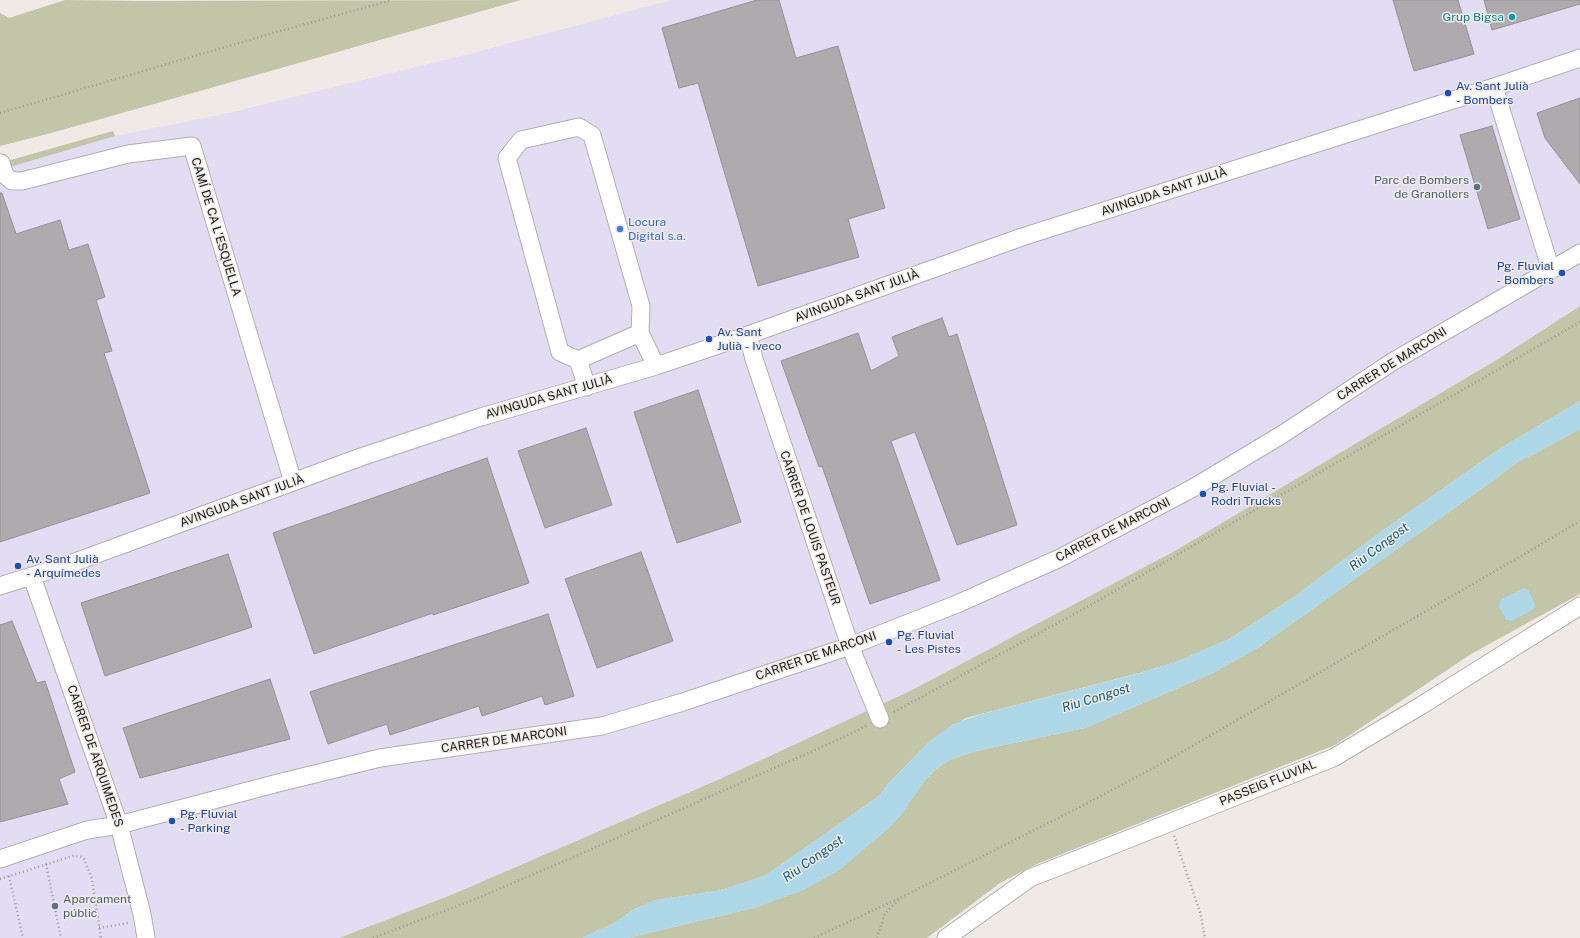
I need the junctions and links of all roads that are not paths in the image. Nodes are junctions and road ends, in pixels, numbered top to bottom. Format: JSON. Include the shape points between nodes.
{"nodes":[{"id":1,"x":1580,"y":58,"type":"edge"},
{"id":2,"x":1494,"y":87,"type":"junction"},
{"id":3,"x":1,"y":163,"type":"edge"},
{"id":4,"x":1580,"y":254,"type":"edge"},
{"id":5,"x":1552,"y":270,"type":"junction"},
{"id":6,"x":640,"y":333,"type":"junction"},
{"id":7,"x":748,"y":335,"type":"junction"},
{"id":8,"x":578,"y":360,"type":"junction"},
{"id":9,"x":656,"y":366,"type":"junction"},
{"id":10,"x":586,"y":387,"type":"junction"},
{"id":11,"x":292,"y":482,"type":"junction"},
{"id":12,"x":32,"y":577,"type":"junction"},
{"id":13,"x":0,"y":586,"type":"edge"},
{"id":14,"x":1580,"y":606,"type":"edge"},
{"id":15,"x":850,"y":646,"type":"junction"},
{"id":16,"x":880,"y":719,"type":"road end"},
{"id":17,"x":120,"y":824,"type":"junction"},
{"id":18,"x":0,"y":859,"type":"edge"},
{"id":19,"x":146,"y":938,"type":"edge"},
{"id":20,"x":946,"y":938,"type":"edge"}],
"edges":[{"from":1,"to":2,"type":"street","name":"AVINGUDA SANT JULIÀ"},
{"from":2,"to":5,"type":"street"},
{"from":2,"to":7,"type":"street","name":"AVINGUDA SANT JULIÀ","via":[[1022,237]]},
{"from":3,"to":11,"type":"street","name":"CAMÍ DE CA L'ESQUELLA","via":[[5,175],[12,181],[22,181],[128,154],[192,146]]},
{"from":4,"to":5,"type":"street","name":"CARRER DE MARCONI"},
{"from":5,"to":15,"type":"street","name":"CARRER DE MARCONI","via":[[1392,362],[1283,434],[1174,498],[1060,558],[957,604]]},
{"from":6,"to":8,"type":"street"},
{"from":6,"to":8,"type":"street","via":[[641,306],[592,135],[579,126],[521,140],[507,158],[560,352]]},
{"from":6,"to":9,"type":"street"},
{"from":7,"to":9,"type":"street","name":"AVINGUDA SANT JULIÀ"},
{"from":7,"to":15,"type":"street","name":"CARRER DE LOUIS PASTEUR"},
{"from":8,"to":10,"type":"street"},
{"from":9,"to":10,"type":"street","name":"AVINGUDA SANT JULIÀ"},
{"from":10,"to":11,"type":"street","name":"AVINGUDA SANT JULIÀ","via":[[481,417]]},
{"from":11,"to":12,"type":"street","name":"AVINGUDA SANT JULIÀ"},
{"from":12,"to":13,"type":"street","name":"AVINGUDA SANT JULIÀ"},
{"from":12,"to":17,"type":"street","name":"CARRER DE ARQUIMEDES"},
{"from":14,"to":20,"type":"street","name":"PASSEIG FLUVIAL","via":[[1332,758],[1030,878]]},
{"from":15,"to":16,"type":"street","name":"CARRER DE LOUIS PASTEUR"},
{"from":15,"to":17,"type":"street","name":"CARRER DE MARCONI","via":[[683,702],[602,726],[380,758]]},
{"from":17,"to":18,"type":"street","name":"CARRER DE MARCONI","via":[[87,830]]},
{"from":17,"to":19,"type":"street","name":"CARRER DE ARQUIMEDES"}]}
